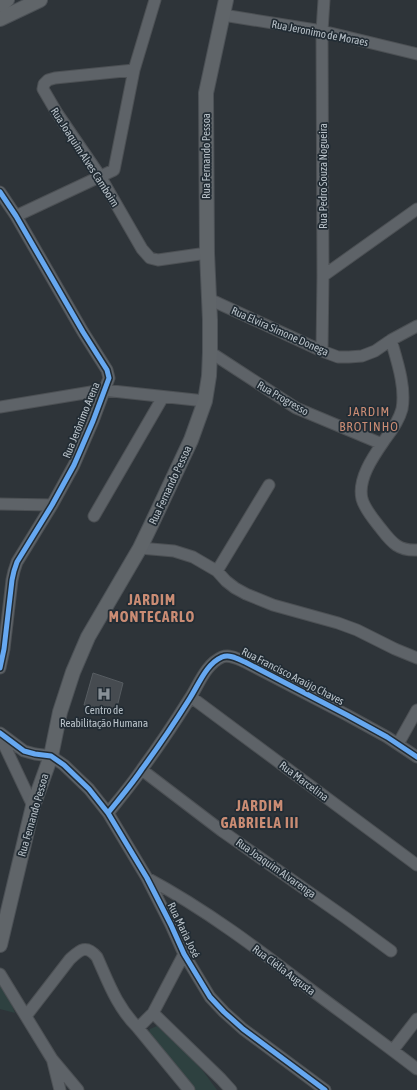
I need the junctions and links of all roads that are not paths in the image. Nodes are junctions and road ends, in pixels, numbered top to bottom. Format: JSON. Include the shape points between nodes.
{"nodes":[{"id":1,"x":7,"y":0,"type":"edge"},
{"id":2,"x":40,"y":0,"type":"edge"},
{"id":3,"x":155,"y":0,"type":"edge"},
{"id":4,"x":226,"y":0,"type":"edge"},
{"id":5,"x":324,"y":0,"type":"edge"},
{"id":6,"x":0,"y":4,"type":"edge"},
{"id":7,"x":223,"y":15,"type":"junction"},
{"id":8,"x":0,"y":19,"type":"edge"},
{"id":9,"x":322,"y":31,"type":"junction"},
{"id":10,"x":417,"y":54,"type":"edge"},
{"id":11,"x":134,"y":70,"type":"junction"},
{"id":12,"x":100,"y":176,"type":"junction"},
{"id":13,"x":0,"y":192,"type":"edge"},
{"id":14,"x":417,"y":209,"type":"edge"},
{"id":15,"x":16,"y":216,"type":"junction"},
{"id":16,"x":207,"y":253,"type":"junction"},
{"id":17,"x":323,"y":276,"type":"junction"},
{"id":18,"x":209,"y":299,"type":"junction"},
{"id":19,"x":417,"y":326,"type":"edge"},
{"id":20,"x":392,"y":340,"type":"junction"},
{"id":21,"x":210,"y":352,"type":"junction"},
{"id":22,"x":322,"y":352,"type":"junction"},
{"id":23,"x":103,"y":390,"type":"junction"},
{"id":24,"x":162,"y":397,"type":"junction"},
{"id":25,"x":205,"y":401,"type":"junction"},
{"id":26,"x":0,"y":407,"type":"edge"},
{"id":27,"x":382,"y":444,"type":"junction"},
{"id":28,"x":269,"y":485,"type":"dead end"},
{"id":29,"x":0,"y":504,"type":"edge"},
{"id":30,"x":52,"y":505,"type":"junction"},
{"id":31,"x":94,"y":516,"type":"dead end"},
{"id":32,"x":140,"y":548,"type":"junction"},
{"id":33,"x":417,"y":550,"type":"edge"},
{"id":34,"x":217,"y":571,"type":"junction"},
{"id":35,"x":417,"y":658,"type":"edge"},
{"id":36,"x":0,"y":668,"type":"edge"},
{"id":37,"x":191,"y":697,"type":"junction"},
{"id":38,"x":417,"y":710,"type":"edge"},
{"id":39,"x":0,"y":735,"type":"edge"},
{"id":40,"x":398,"y":744,"type":"junction"},
{"id":41,"x":51,"y":756,"type":"junction"},
{"id":42,"x":417,"y":757,"type":"edge"},
{"id":43,"x":142,"y":770,"type":"junction"},
{"id":44,"x":33,"y":806,"type":"junction"},
{"id":45,"x":108,"y":813,"type":"junction"},
{"id":46,"x":417,"y":865,"type":"edge"},
{"id":47,"x":147,"y":878,"type":"junction"},
{"id":48,"x":0,"y":945,"type":"edge"},
{"id":49,"x":391,"y":952,"type":"dead end"},
{"id":50,"x":184,"y":954,"type":"junction"},
{"id":51,"x":0,"y":974,"type":"edge"},
{"id":52,"x":153,"y":1013,"type":"junction"},
{"id":53,"x":26,"y":1016,"type":"junction"},
{"id":54,"x":417,"y":1019,"type":"edge"},
{"id":55,"x":138,"y":1028,"type":"junction"},
{"id":56,"x":392,"y":1050,"type":"junction"},
{"id":57,"x":52,"y":1059,"type":"junction"},
{"id":58,"x":417,"y":1069,"type":"edge"},
{"id":59,"x":60,"y":1090,"type":"edge"},
{"id":60,"x":78,"y":1090,"type":"edge"},
{"id":61,"x":189,"y":1090,"type":"edge"},
{"id":62,"x":231,"y":1090,"type":"edge"},
{"id":63,"x":325,"y":1090,"type":"edge"}],
"edges":[{"from":1,"to":6,"type":"main road"},
{"from":2,"to":8,"type":"main road"},
{"from":3,"to":11,"type":"street"},
{"from":4,"to":7,"type":"main road","name":"Rua Fernando Pessoa"},
{"from":5,"to":9,"type":"street","name":"Rua Pedro Souza Nogueira"},
{"from":7,"to":9,"type":"street","name":"Rua Jeronimo de Moraes"},
{"from":7,"to":16,"type":"main road","name":"Rua Fernando Pessoa","via":[[206,93]]},
{"from":9,"to":10,"type":"street","name":"Rua Jeronimo de Moraes"},
{"from":9,"to":17,"type":"street","name":"Rua Pedro Souza Nogueira"},
{"from":11,"to":12,"type":"street","via":[[114,170]]},
{"from":11,"to":12,"type":"street","name":"Rua Joaquim Alves Camboim","via":[[55,78],[44,84],[43,89],[57,113]]},
{"from":12,"to":15,"type":"street"},
{"from":12,"to":16,"type":"street","name":"Rua Joaquim Alves Camboim","via":[[139,244],[150,258],[158,260]]},
{"from":13,"to":15,"type":"street","name":"Rua Jerônimo Arena"},
{"from":14,"to":17,"type":"street"},
{"from":15,"to":23,"type":"street","name":"Rua Jerônimo Arena","via":[[107,370],[109,378]]},
{"from":16,"to":18,"type":"main road","name":"Rua Fernando Pessoa"},
{"from":17,"to":22,"type":"street","name":"Rua Pedro Souza Nogueira"},
{"from":18,"to":21,"type":"main road","name":"Rua Fernando Pessoa"},
{"from":18,"to":22,"type":"street","name":"Rua Elvira Simone Donega"},
{"from":19,"to":20,"type":"street","name":"Rua Elvira Simone Donega"},
{"from":20,"to":22,"type":"street","name":"Rua Elvira Simone Donega","via":[[362,356],[338,357]]},
{"from":20,"to":27,"type":"street","via":[[401,375],[402,406],[397,423]]},
{"from":21,"to":25,"type":"main road","name":"Rua Fernando Pessoa"},
{"from":21,"to":27,"type":"street","name":"Rua Progresso","via":[[296,408]]},
{"from":23,"to":24,"type":"street"},
{"from":23,"to":26,"type":"street"},
{"from":23,"to":30,"type":"street","name":"Rua Jerônimo Arena","via":[[74,465]]},
{"from":24,"to":25,"type":"street"},
{"from":24,"to":31,"type":"street"},
{"from":25,"to":32,"type":"main road","name":"Rua Fernando Pessoa","via":[[191,440]]},
{"from":27,"to":33,"type":"street","via":[[364,475],[362,499],[388,538],[404,549]]},
{"from":28,"to":34,"type":"street"},
{"from":29,"to":30,"type":"street"},
{"from":30,"to":36,"type":"street","name":"Rua Jerônimo Arena","via":[[23,551],[14,571]]},
{"from":32,"to":34,"type":"street","via":[[174,551],[193,557]]},
{"from":32,"to":41,"type":"main road","name":"Rua Fernando Pessoa","via":[[88,637],[76,665],[60,712]]},
{"from":34,"to":35,"type":"street","via":[[226,581],[246,594],[273,605],[357,630]]},
{"from":37,"to":40,"type":"street","name":"Rua Francisco Araújo Chaves","via":[[205,672],[214,662],[226,656],[234,657]]},
{"from":37,"to":43,"type":"street","name":"Rua Francisco Araújo Chaves"},
{"from":37,"to":46,"type":"street","name":"Rua Marcelina"},
{"from":38,"to":40,"type":"street"},
{"from":39,"to":41,"type":"street","via":[[24,751]]},
{"from":39,"to":44,"type":"street"},
{"from":40,"to":42,"type":"street","name":"Rua Francisco Araújo Chaves"},
{"from":41,"to":44,"type":"main road","name":"Rua Fernando Pessoa"},
{"from":41,"to":45,"type":"street","name":"Rua Maria José","via":[[89,789]]},
{"from":43,"to":45,"type":"street","name":"Rua Francisco Araújo Chaves"},
{"from":43,"to":49,"type":"street","name":"Rua Joaquim Alvarenga","via":[[222,831]]},
{"from":44,"to":48,"type":"main road","name":"Rua Fernando Pessoa"},
{"from":45,"to":47,"type":"street","name":"Rua Maria José"},
{"from":47,"to":50,"type":"street","name":"Rua Maria José"},
{"from":47,"to":56,"type":"street","name":"Rua Clélia Augusta","via":[[206,913]]},
{"from":50,"to":52,"type":"street"},
{"from":50,"to":63,"type":"street","name":"Rua Maria José","via":[[210,997],[224,1012]]},
{"from":51,"to":53,"type":"street"},
{"from":52,"to":55,"type":"street"},
{"from":52,"to":62,"type":"street"},
{"from":53,"to":55,"type":"street","via":[[70,959],[83,949],[88,949],[97,957],[121,1008]]},
{"from":53,"to":57,"type":"street"},
{"from":54,"to":56,"type":"street"},
{"from":55,"to":61,"type":"street"},
{"from":56,"to":58,"type":"street","name":"Rua Clélia Augusta"},
{"from":57,"to":59,"type":"street"},
{"from":57,"to":60,"type":"street"}]}
